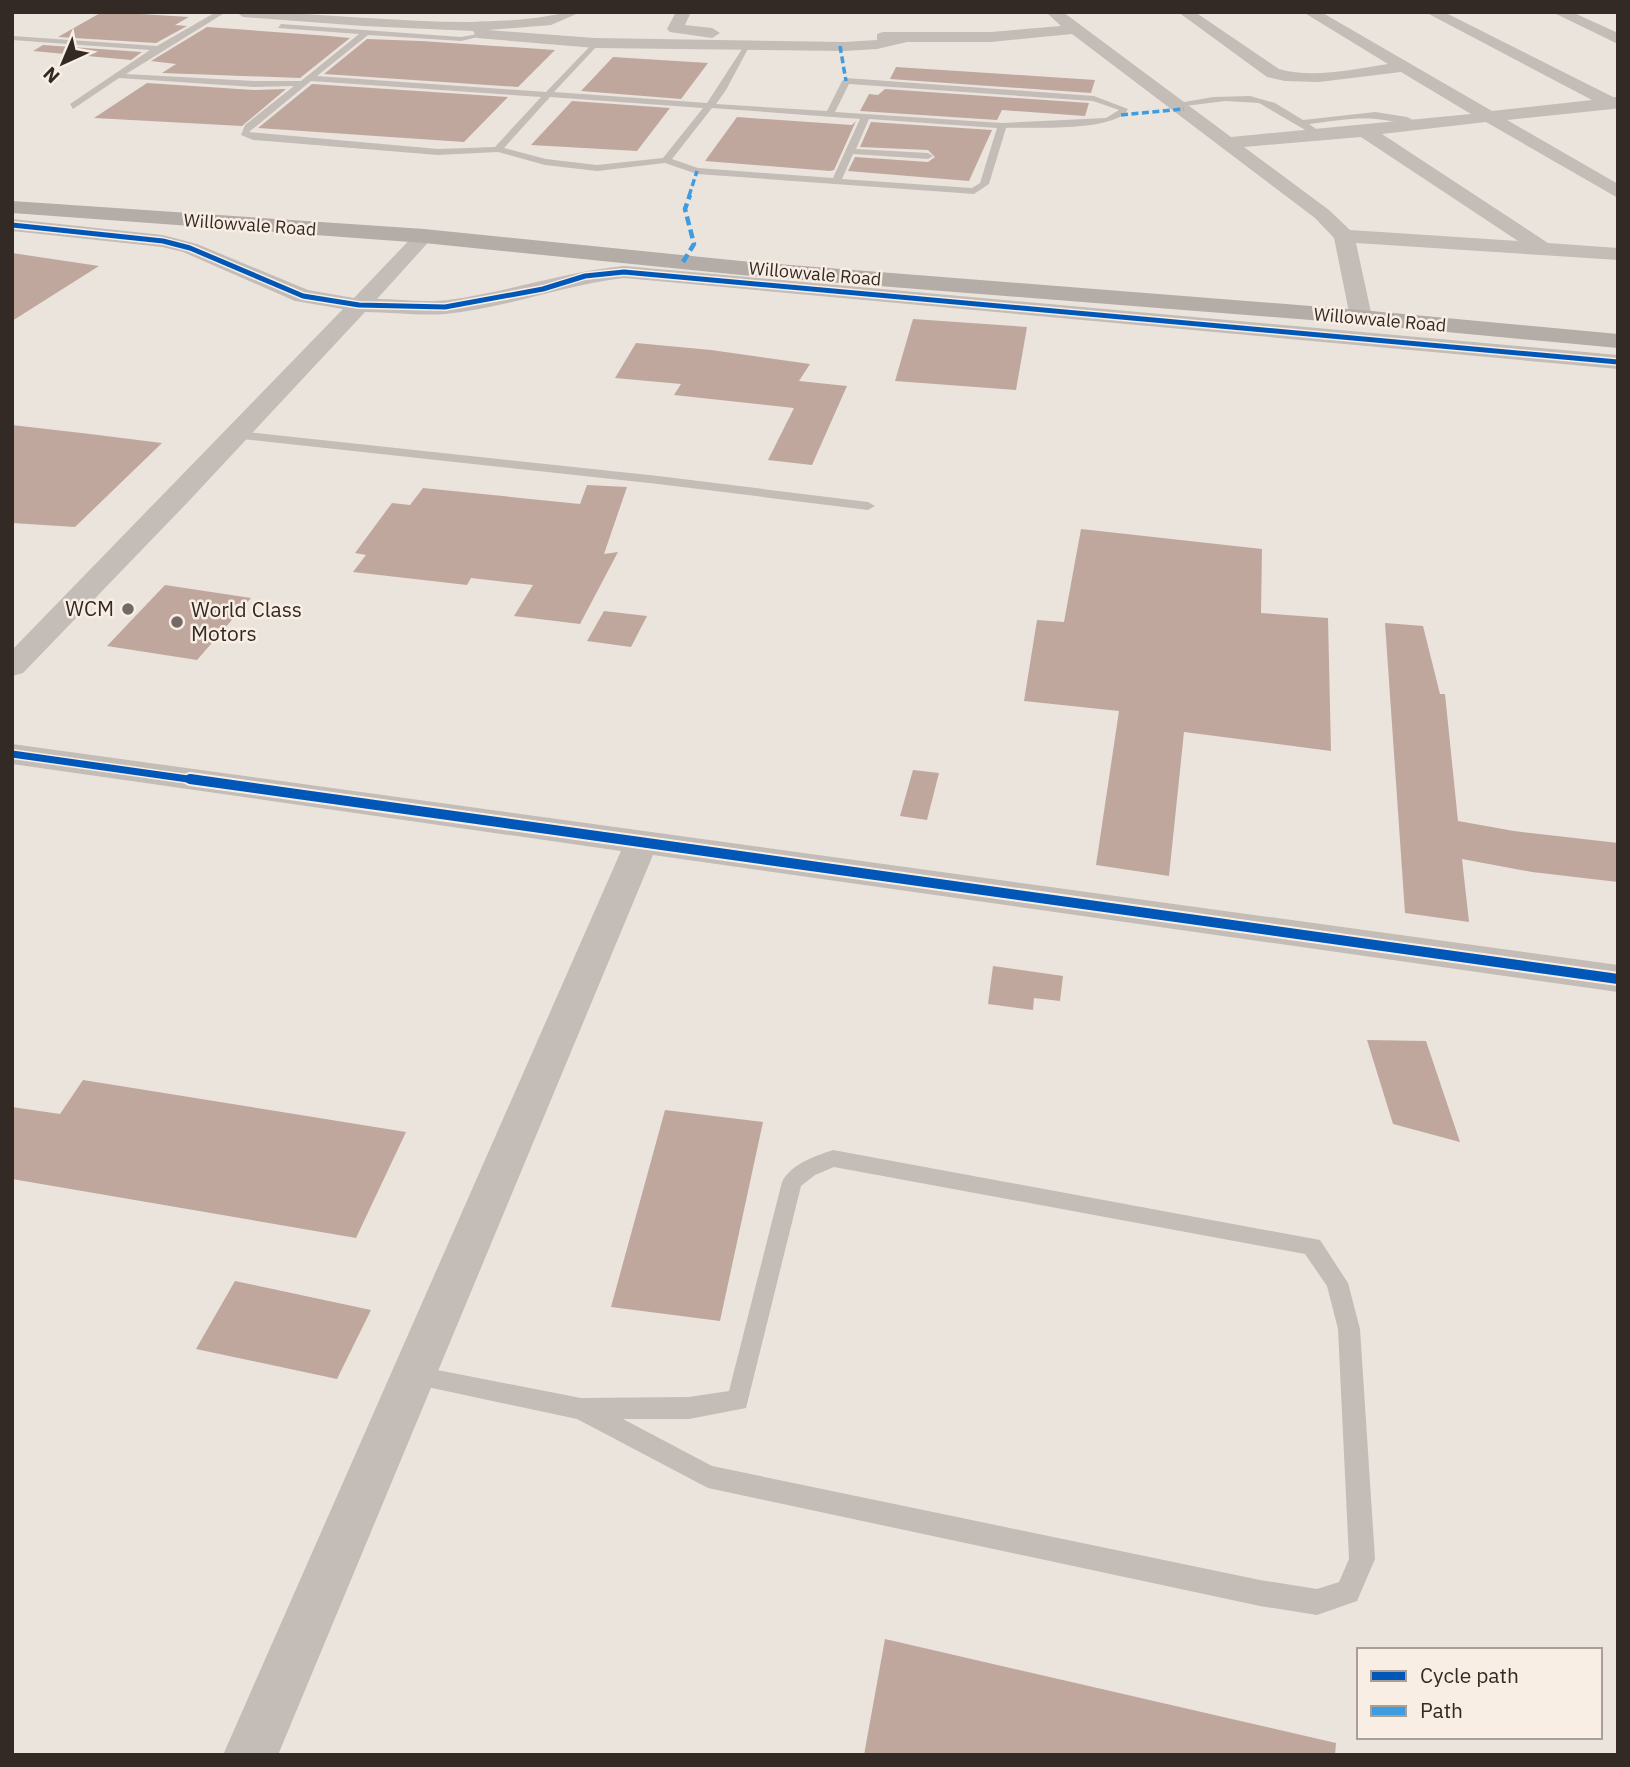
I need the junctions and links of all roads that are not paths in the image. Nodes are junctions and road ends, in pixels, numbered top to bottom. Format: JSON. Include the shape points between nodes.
{"nodes":[{"id":1,"x":222,"y":12,"type":"edge"},
{"id":2,"x":574,"y":12,"type":"edge"},
{"id":3,"x":684,"y":12,"type":"edge"},
{"id":4,"x":1052,"y":12,"type":"edge"},
{"id":5,"x":1185,"y":12,"type":"edge"},
{"id":6,"x":1310,"y":12,"type":"edge"},
{"id":7,"x":1432,"y":12,"type":"edge"},
{"id":8,"x":1559,"y":12,"type":"edge"},
{"id":9,"x":254,"y":13,"type":"edge"},
{"id":10,"x":281,"y":26,"type":"dead end"},
{"id":11,"x":1076,"y":29,"type":"junction"},
{"id":12,"x":368,"y":31,"type":"junction"},
{"id":13,"x":480,"y":31,"type":"junction"},
{"id":14,"x":906,"y":37,"type":"junction"},
{"id":15,"x":12,"y":38,"type":"edge"},
{"id":16,"x":1618,"y":39,"type":"edge"},
{"id":17,"x":595,"y":43,"type":"junction"},
{"id":18,"x":746,"y":45,"type":"junction"},
{"id":19,"x":158,"y":48,"type":"junction"},
{"id":20,"x":1404,"y":66,"type":"junction"},
{"id":21,"x":120,"y":76,"type":"junction"},
{"id":22,"x":308,"y":80,"type":"junction"},
{"id":23,"x":548,"y":95,"type":"junction"},
{"id":24,"x":1177,"y":104,"type":"junction"},
{"id":25,"x":1615,"y":104,"type":"edge"},
{"id":26,"x":73,"y":106,"type":"dead end"},
{"id":27,"x":709,"y":107,"type":"junction"},
{"id":28,"x":830,"y":113,"type":"junction"},
{"id":29,"x":866,"y":116,"type":"junction"},
{"id":30,"x":1490,"y":116,"type":"junction"},
{"id":31,"x":1299,"y":122,"type":"junction"},
{"id":32,"x":1418,"y":125,"type":"junction"},
{"id":33,"x":1002,"y":126,"type":"junction"},
{"id":34,"x":1365,"y":131,"type":"junction"},
{"id":35,"x":1319,"y":135,"type":"junction"},
{"id":36,"x":1229,"y":143,"type":"junction"},
{"id":37,"x":498,"y":149,"type":"junction"},
{"id":38,"x":850,"y":151,"type":"junction"},
{"id":39,"x":928,"y":156,"type":"dead end"},
{"id":40,"x":666,"y":160,"type":"junction"},
{"id":41,"x":836,"y":182,"type":"junction"},
{"id":42,"x":1618,"y":192,"type":"edge"},
{"id":43,"x":12,"y":207,"type":"edge"},
{"id":44,"x":12,"y":226,"type":"edge"},
{"id":45,"x":424,"y":236,"type":"junction"},
{"id":46,"x":1344,"y":236,"type":"junction"},
{"id":47,"x":1543,"y":248,"type":"junction"},
{"id":48,"x":1618,"y":254,"type":"edge"},
{"id":49,"x":359,"y":305,"type":"junction"},
{"id":50,"x":1361,"y":317,"type":"junction"},
{"id":51,"x":1618,"y":341,"type":"edge"},
{"id":52,"x":1618,"y":362,"type":"edge"},
{"id":53,"x":237,"y":435,"type":"junction"},
{"id":54,"x":868,"y":506,"type":"dead end"},
{"id":55,"x":12,"y":667,"type":"edge"},
{"id":56,"x":12,"y":754,"type":"edge"},
{"id":57,"x":640,"y":843,"type":"junction"},
{"id":58,"x":1618,"y":979,"type":"edge"},
{"id":59,"x":412,"y":1375,"type":"junction"},
{"id":60,"x":581,"y":1409,"type":"junction"},
{"id":61,"x":250,"y":1755,"type":"edge"}],
"edges":[{"from":1,"to":19,"type":"lane"},
{"from":2,"to":13,"type":"street","via":[[552,22]]},
{"from":3,"to":14,"type":"street","via":[[675,29],[683,32]]},
{"from":4,"to":11,"type":"street"},
{"from":5,"to":20,"type":"street","via":[[1278,75],[1305,77]]},
{"from":6,"to":20,"type":"street"},
{"from":7,"to":25,"type":"street"},
{"from":8,"to":16,"type":"street"},
{"from":9,"to":13,"type":"street"},
{"from":10,"to":12,"type":"lane"},
{"from":11,"to":14,"type":"street","via":[[991,37]]},
{"from":11,"to":24,"type":"street"},
{"from":12,"to":13,"type":"lane","via":[[461,39]]},
{"from":12,"to":22,"type":"lane"},
{"from":13,"to":17,"type":"street"},
{"from":14,"to":18,"type":"street","via":[[860,45]]},
{"from":15,"to":19,"type":"lane"},
{"from":17,"to":18,"type":"street"},
{"from":17,"to":23,"type":"lane"},
{"from":18,"to":27,"type":"lane"},
{"from":19,"to":21,"type":"lane"},
{"from":20,"to":30,"type":"street"},
{"from":21,"to":22,"type":"lane","via":[[254,84]]},
{"from":21,"to":26,"type":"lane"},
{"from":22,"to":23,"type":"lane"},
{"from":22,"to":37,"type":"lane","via":[[244,133],[459,153]]},
{"from":23,"to":27,"type":"lane"},
{"from":23,"to":37,"type":"lane"},
{"from":24,"to":31,"type":"lane","via":[[1247,98],[1272,105]]},
{"from":24,"to":36,"type":"street"},
{"from":25,"to":30,"type":"street"},
{"from":27,"to":28,"type":"lane"},
{"from":27,"to":40,"type":"lane"},
{"from":28,"to":29,"type":"lane"},
{"from":28,"to":33,"type":"lane","via":[[846,81],[1094,99],[1124,109],[1107,121]]},
{"from":29,"to":33,"type":"lane"},
{"from":29,"to":38,"type":"lane"},
{"from":30,"to":32,"type":"street"},
{"from":30,"to":42,"type":"street"},
{"from":31,"to":32,"type":"lane","via":[[1381,114],[1402,116]]},
{"from":31,"to":35,"type":"lane"},
{"from":32,"to":34,"type":"street"},
{"from":33,"to":41,"type":"lane","via":[[984,184],[974,191]]},
{"from":34,"to":35,"type":"street"},
{"from":34,"to":47,"type":"street"},
{"from":35,"to":36,"type":"street"},
{"from":36,"to":46,"type":"street"},
{"from":37,"to":40,"type":"lane","via":[[545,162],[597,168]]},
{"from":38,"to":39,"type":"lane"},
{"from":38,"to":41,"type":"lane"},
{"from":40,"to":41,"type":"lane","via":[[697,171]]},
{"from":43,"to":45,"type":"main road","name":"Willowvale Road"},
{"from":44,"to":49,"type":"street","via":[[163,241],[303,296]]},
{"from":45,"to":49,"type":"street"},
{"from":45,"to":50,"type":"main road","name":"Willowvale Road","via":[[751,269]]},
{"from":46,"to":47,"type":"street"},
{"from":46,"to":50,"type":"street"},
{"from":47,"to":48,"type":"street"},
{"from":49,"to":52,"type":"street","via":[[445,307],[543,289],[585,276],[624,272]]},
{"from":49,"to":53,"type":"street"},
{"from":50,"to":51,"type":"main road","name":"Willowvale Road"},
{"from":53,"to":54,"type":"lane"},
{"from":53,"to":55,"type":"street"},
{"from":56,"to":57,"type":"street"},
{"from":57,"to":58,"type":"street"},
{"from":57,"to":59,"type":"street"},
{"from":59,"to":60,"type":"lane"},
{"from":59,"to":61,"type":"street"},
{"from":60,"to":60,"type":"lane","via":[[708,1477],[1260,1594],[1317,1602],[1348,1592],[1362,1559],[1349,1329],[1337,1283],[1312,1246],[832,1158],[792,1182],[738,1400],[689,1408]]}]}
